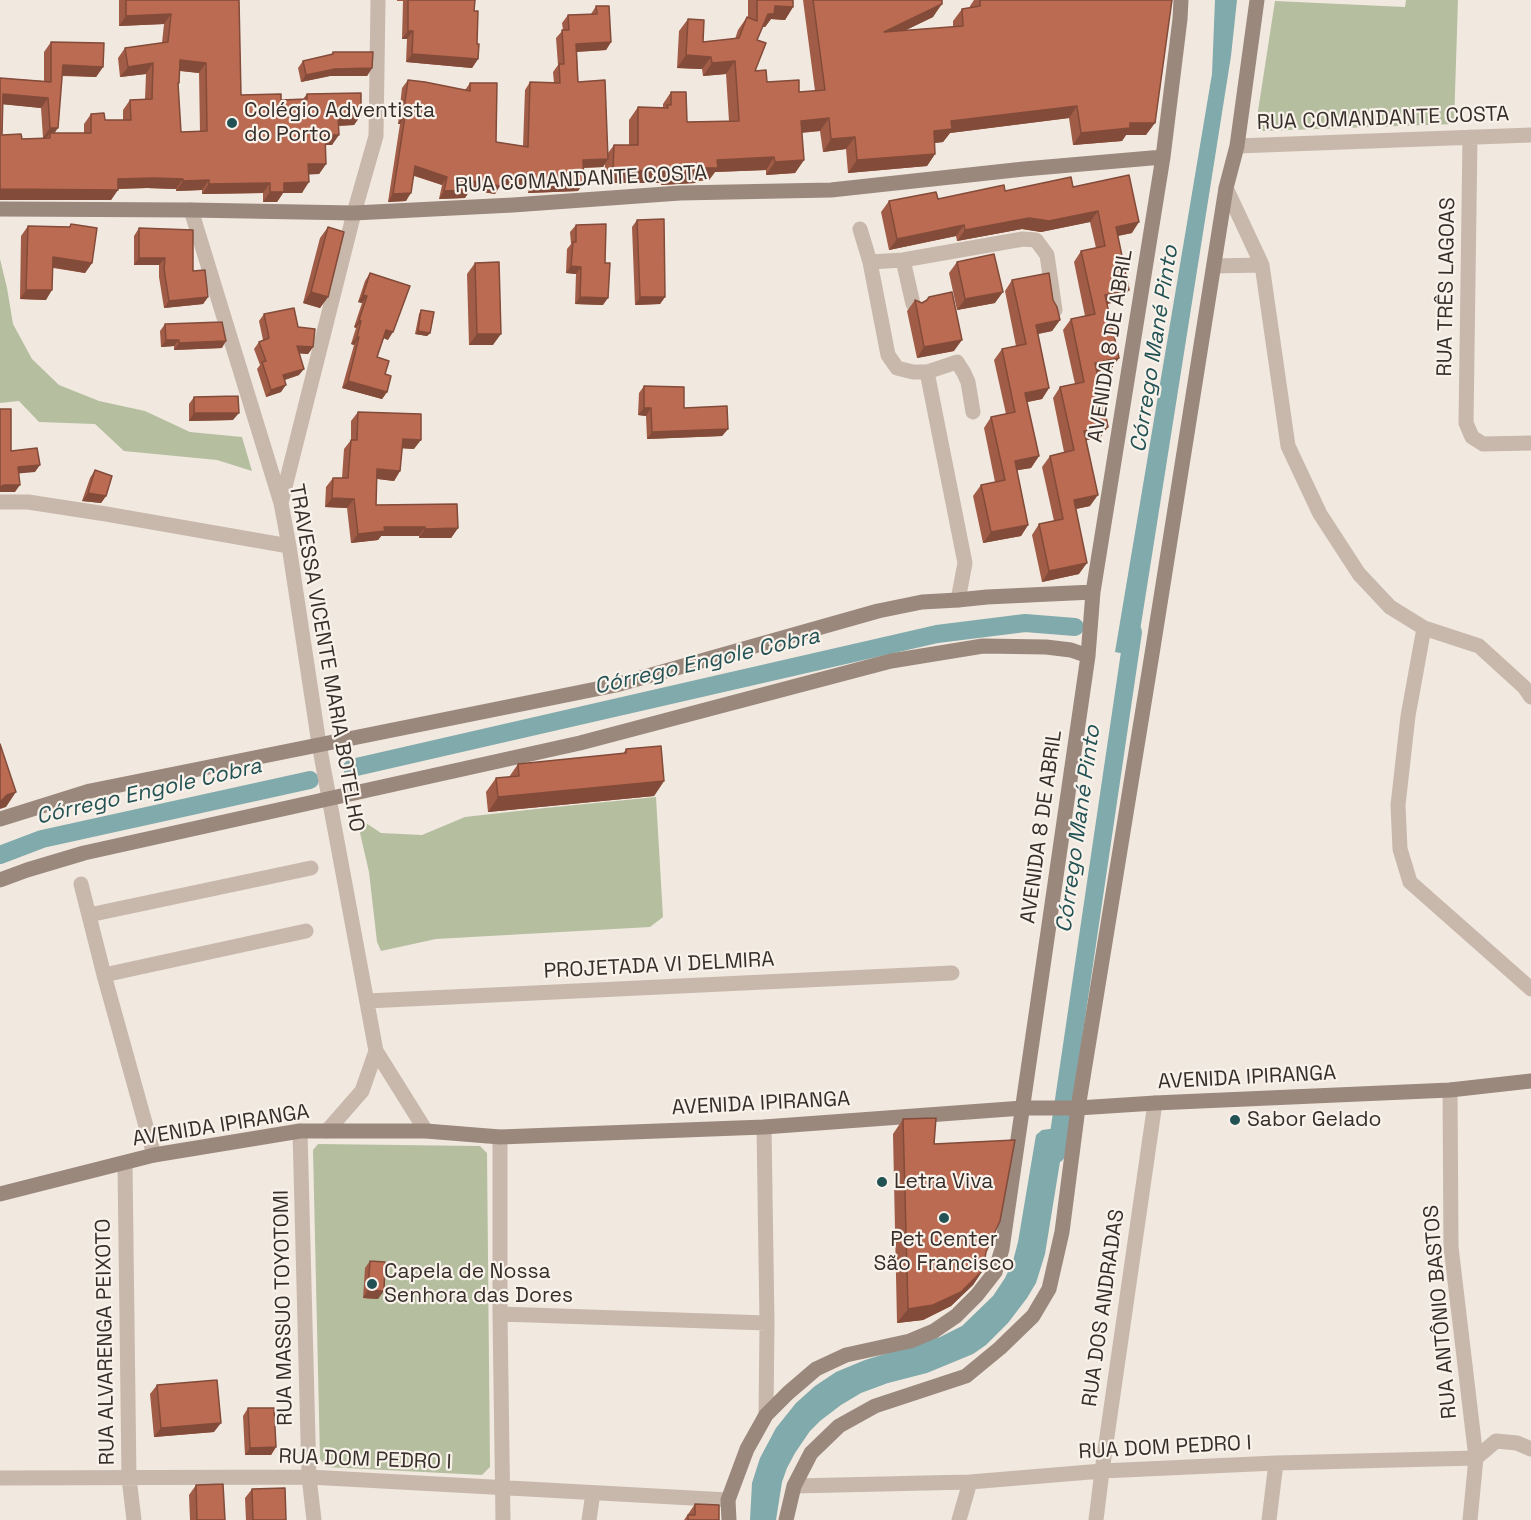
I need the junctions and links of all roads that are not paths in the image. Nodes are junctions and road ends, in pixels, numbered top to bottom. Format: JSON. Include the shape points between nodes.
{"nodes":[{"id":1,"x":378,"y":0,"type":"edge"},
{"id":2,"x":1181,"y":0,"type":"edge"},
{"id":3,"x":1257,"y":0,"type":"edge"},
{"id":4,"x":1531,"y":135,"type":"edge"},
{"id":5,"x":1470,"y":137,"type":"junction"},
{"id":6,"x":1237,"y":146,"type":"junction"},
{"id":7,"x":1162,"y":157,"type":"junction"},
{"id":8,"x":1226,"y":188,"type":"junction"},
{"id":9,"x":0,"y":209,"type":"edge"},
{"id":10,"x":191,"y":210,"type":"junction"},
{"id":11,"x":354,"y":213,"type":"junction"},
{"id":12,"x":860,"y":229,"type":"dead end"},
{"id":13,"x":903,"y":260,"type":"junction"},
{"id":14,"x":870,"y":262,"type":"junction"},
{"id":15,"x":1262,"y":265,"type":"junction"},
{"id":16,"x":1214,"y":266,"type":"junction"},
{"id":17,"x":913,"y":304,"type":"edge"},
{"id":18,"x":1055,"y":310,"type":"edge"},
{"id":19,"x":927,"y":372,"type":"junction"},
{"id":20,"x":973,"y":412,"type":"dead end"},
{"id":21,"x":1531,"y":443,"type":"edge"},
{"id":22,"x":0,"y":502,"type":"edge"},
{"id":23,"x":280,"y":503,"type":"junction"},
{"id":24,"x":289,"y":546,"type":"junction"},
{"id":25,"x":1093,"y":592,"type":"junction"},
{"id":26,"x":958,"y":600,"type":"junction"},
{"id":27,"x":1424,"y":627,"type":"junction"},
{"id":28,"x":1088,"y":656,"type":"junction"},
{"id":29,"x":1531,"y":697,"type":"edge"},
{"id":30,"x":320,"y":744,"type":"junction"},
{"id":31,"x":330,"y":799,"type":"junction"},
{"id":32,"x":0,"y":819,"type":"edge"},
{"id":33,"x":311,"y":868,"type":"dead end"},
{"id":34,"x":0,"y":880,"type":"edge"},
{"id":35,"x":81,"y":884,"type":"dead end"},
{"id":36,"x":89,"y":915,"type":"junction"},
{"id":37,"x":306,"y":931,"type":"dead end"},
{"id":38,"x":952,"y":973,"type":"dead end"},
{"id":39,"x":104,"y":975,"type":"junction"},
{"id":40,"x":1531,"y":989,"type":"edge"},
{"id":41,"x":367,"y":1000,"type":"junction"},
{"id":42,"x":376,"y":1051,"type":"junction"},
{"id":43,"x":1531,"y":1081,"type":"edge"},
{"id":44,"x":1450,"y":1090,"type":"junction"},
{"id":45,"x":1155,"y":1102,"type":"junction"},
{"id":46,"x":1026,"y":1108,"type":"junction"},
{"id":47,"x":1076,"y":1108,"type":"junction"},
{"id":48,"x":764,"y":1127,"type":"junction"},
{"id":49,"x":300,"y":1131,"type":"junction"},
{"id":50,"x":327,"y":1131,"type":"junction"},
{"id":51,"x":426,"y":1131,"type":"junction"},
{"id":52,"x":500,"y":1137,"type":"junction"},
{"id":53,"x":154,"y":1155,"type":"junction"},
{"id":54,"x":125,"y":1164,"type":"junction"},
{"id":55,"x":0,"y":1194,"type":"edge"},
{"id":56,"x":500,"y":1314,"type":"junction"},
{"id":57,"x":767,"y":1323,"type":"junction"},
{"id":58,"x":766,"y":1416,"type":"junction"},
{"id":59,"x":1531,"y":1449,"type":"edge"},
{"id":60,"x":1476,"y":1458,"type":"junction"},
{"id":61,"x":1276,"y":1463,"type":"junction"},
{"id":62,"x":1102,"y":1471,"type":"junction"},
{"id":63,"x":309,"y":1477,"type":"junction"},
{"id":64,"x":0,"y":1478,"type":"edge"},
{"id":65,"x":129,"y":1478,"type":"junction"},
{"id":66,"x":970,"y":1482,"type":"junction"},
{"id":67,"x":794,"y":1485,"type":"junction"},
{"id":68,"x":502,"y":1488,"type":"junction"},
{"id":69,"x":593,"y":1493,"type":"junction"},
{"id":70,"x":728,"y":1500,"type":"junction"},
{"id":71,"x":134,"y":1520,"type":"edge"},
{"id":72,"x":314,"y":1520,"type":"edge"},
{"id":73,"x":503,"y":1520,"type":"edge"},
{"id":74,"x":589,"y":1520,"type":"edge"},
{"id":75,"x":729,"y":1520,"type":"edge"},
{"id":76,"x":786,"y":1520,"type":"edge"},
{"id":77,"x":959,"y":1520,"type":"edge"},
{"id":78,"x":1096,"y":1520,"type":"edge"},
{"id":79,"x":1269,"y":1520,"type":"edge"},
{"id":80,"x":1470,"y":1520,"type":"edge"}],
"edges":[{"from":1,"to":11,"type":"street","via":[[376,136]]},
{"from":2,"to":7,"type":"street","name":"AVENIDA 8 DE ABRIL"},
{"from":3,"to":6,"type":"street"},
{"from":4,"to":5,"type":"street","name":"RUA COMANDANTE COSTA"},
{"from":5,"to":6,"type":"street","name":"RUA COMANDANTE COSTA"},
{"from":5,"to":21,"type":"street","name":"RUA TRÊS LAGOAS","via":[[1466,423],[1472,437],[1483,444]]},
{"from":6,"to":8,"type":"street"},
{"from":7,"to":11,"type":"street","name":"RUA COMANDANTE COSTA","via":[[831,190],[680,193]]},
{"from":7,"to":25,"type":"street","name":"AVENIDA 8 DE ABRIL"},
{"from":8,"to":15,"type":"street"},
{"from":8,"to":16,"type":"street"},
{"from":9,"to":10,"type":"street","name":"RUA COMANDANTE COSTA"},
{"from":10,"to":11,"type":"street","name":"RUA COMANDANTE COSTA"},
{"from":10,"to":23,"type":"street","name":"TRAVESSA VICENTE MARIA BOTELHO"},
{"from":11,"to":23,"type":"street"},
{"from":12,"to":14,"type":"street"},
{"from":13,"to":14,"type":"street"},
{"from":13,"to":17,"type":"street"},
{"from":13,"to":18,"type":"street","via":[[1036,240],[1047,255]]},
{"from":14,"to":19,"type":"street","via":[[888,355],[897,368]]},
{"from":15,"to":16,"type":"street"},
{"from":15,"to":27,"type":"street","via":[[1288,446],[1320,514],[1359,574],[1390,607]]},
{"from":16,"to":47,"type":"street"},
{"from":19,"to":20,"type":"street","via":[[957,362],[968,382]]},
{"from":19,"to":26,"type":"street","via":[[965,563]]},
{"from":22,"to":24,"type":"street","via":[[94,512]]},
{"from":23,"to":24,"type":"street","name":"TRAVESSA VICENTE MARIA BOTELHO"},
{"from":24,"to":30,"type":"street","name":"TRAVESSA VICENTE MARIA BOTELHO"},
{"from":25,"to":26,"type":"street"},
{"from":25,"to":28,"type":"street","name":"AVENIDA 8 DE ABRIL"},
{"from":26,"to":30,"type":"street","via":[[878,611],[616,685]]},
{"from":27,"to":29,"type":"street","via":[[1479,646]]},
{"from":27,"to":40,"type":"street","via":[[1398,805],[1400,849],[1406,871],[1410,882]]},
{"from":28,"to":31,"type":"street","via":[[1046,647],[983,646],[891,661],[580,743]]},
{"from":28,"to":46,"type":"street","name":"AVENIDA 8 DE ABRIL"},
{"from":30,"to":31,"type":"street","name":"TRAVESSA VICENTE MARIA BOTELHO"},
{"from":30,"to":32,"type":"street","via":[[90,791]]},
{"from":31,"to":34,"type":"street","via":[[84,854]]},
{"from":31,"to":41,"type":"street","name":"TRAVESSA VICENTE MARIA BOTELHO"},
{"from":33,"to":36,"type":"street"},
{"from":35,"to":36,"type":"street"},
{"from":36,"to":39,"type":"street"},
{"from":37,"to":39,"type":"street"},
{"from":38,"to":41,"type":"street","name":"PROJETADA VI DELMIRA"},
{"from":39,"to":53,"type":"street"},
{"from":41,"to":42,"type":"street","name":"TRAVESSA VICENTE MARIA BOTELHO"},
{"from":42,"to":50,"type":"street","name":"TRAVESSA VICENTE MARIA BOTELHO","via":[[362,1091]]},
{"from":42,"to":51,"type":"street","name":"TRAVESSA VICENTE MARIA BOTELHO"},
{"from":43,"to":44,"type":"street","name":"AVENIDA IPIRANGA"},
{"from":44,"to":45,"type":"street","name":"AVENIDA IPIRANGA"},
{"from":44,"to":60,"type":"street","name":"RUA ANTÔNIO BASTOS","via":[[1451,1247]]},
{"from":45,"to":47,"type":"street","name":"AVENIDA IPIRANGA"},
{"from":45,"to":62,"type":"street","name":"RUA DOS ANDRADAS"},
{"from":46,"to":47,"type":"street","name":"AVENIDA IPIRANGA"},
{"from":46,"to":48,"type":"street","name":"AVENIDA IPIRANGA"},
{"from":46,"to":58,"type":"street","name":"AVENIDA 8 DE ABRIL","via":[[1002,1249],[995,1272],[977,1295],[934,1331],[910,1341],[846,1355],[816,1369]]},
{"from":47,"to":67,"type":"street","via":[[1062,1232],[1049,1289],[1033,1316],[966,1376],[875,1406],[839,1426],[811,1453]]},
{"from":48,"to":52,"type":"street","name":"AVENIDA IPIRANGA"},
{"from":48,"to":57,"type":"street"},
{"from":49,"to":50,"type":"street","name":"AVENIDA IPIRANGA"},
{"from":49,"to":53,"type":"street","name":"AVENIDA IPIRANGA"},
{"from":49,"to":63,"type":"street","name":"RUA MASSUO TOYOTOMI"},
{"from":50,"to":51,"type":"street","name":"AVENIDA IPIRANGA"},
{"from":51,"to":52,"type":"street","name":"AVENIDA IPIRANGA"},
{"from":52,"to":56,"type":"street"},
{"from":53,"to":54,"type":"street","name":"AVENIDA IPIRANGA"},
{"from":54,"to":55,"type":"street","name":"AVENIDA IPIRANGA"},
{"from":54,"to":65,"type":"street","name":"RUA ALVARENGA PEIXOTO"},
{"from":56,"to":57,"type":"street"},
{"from":56,"to":68,"type":"street"},
{"from":57,"to":58,"type":"street"},
{"from":58,"to":70,"type":"street","name":"AVENIDA 8 DE ABRIL","via":[[747,1449]]},
{"from":59,"to":60,"type":"street","via":[[1496,1441]]},
{"from":60,"to":61,"type":"street","name":"RUA DOM PEDRO I"},
{"from":60,"to":80,"type":"street","name":"RUA ANTÔNIO BASTOS"},
{"from":61,"to":62,"type":"street","name":"RUA DOM PEDRO I"},
{"from":61,"to":79,"type":"street"},
{"from":62,"to":66,"type":"street","name":"RUA DOM PEDRO I"},
{"from":62,"to":78,"type":"street","name":"RUA DOS ANDRADAS"},
{"from":63,"to":65,"type":"street","name":"RUA DOM PEDRO I"},
{"from":63,"to":68,"type":"street","name":"RUA DOM PEDRO I"},
{"from":63,"to":72,"type":"street","name":"RUA MASSUO TOYOTOMI"},
{"from":64,"to":65,"type":"street","name":"RUA DOM PEDRO I"},
{"from":65,"to":71,"type":"street","name":"RUA ALVARENGA PEIXOTO"},
{"from":66,"to":67,"type":"street","name":"RUA DOM PEDRO I"},
{"from":66,"to":77,"type":"street"},
{"from":67,"to":76,"type":"street"},
{"from":68,"to":69,"type":"street","name":"RUA DOM PEDRO I"},
{"from":68,"to":73,"type":"street"},
{"from":69,"to":70,"type":"street","name":"RUA DOM PEDRO I"},
{"from":69,"to":74,"type":"street"},
{"from":70,"to":75,"type":"street","name":"AVENIDA 8 DE ABRIL"}]}
